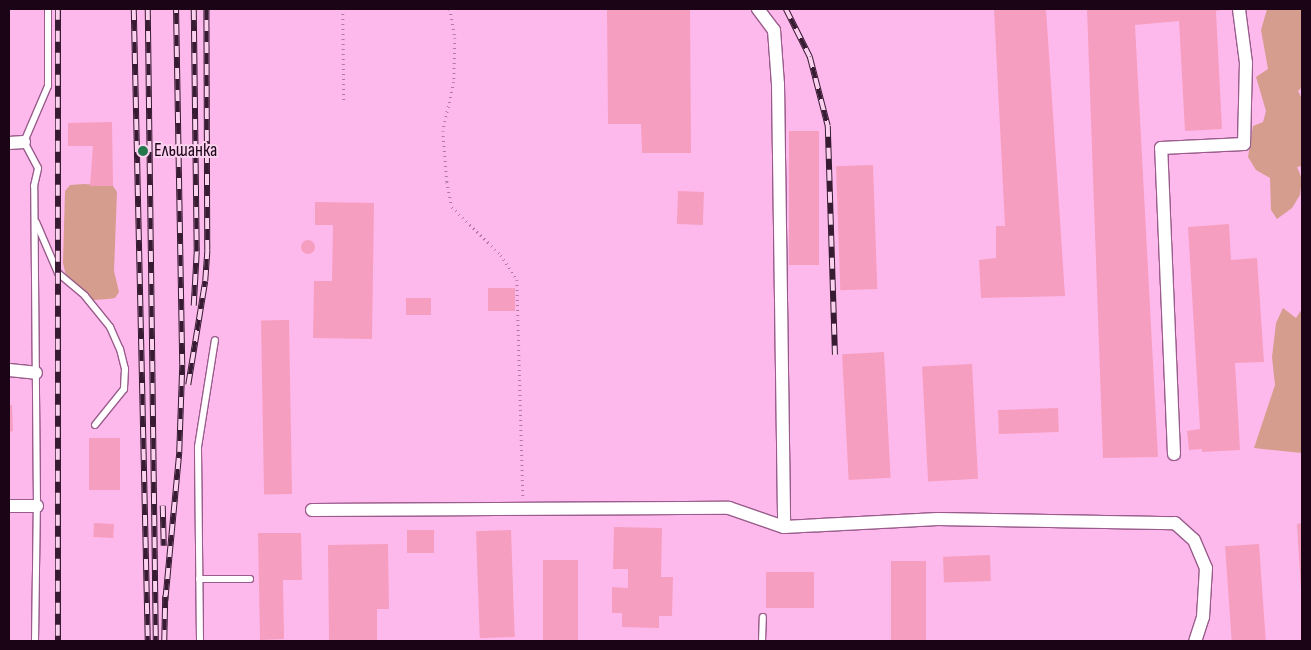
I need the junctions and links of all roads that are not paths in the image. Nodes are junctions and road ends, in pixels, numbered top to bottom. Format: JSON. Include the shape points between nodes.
{"nodes":[{"id":1,"x":48,"y":9,"type":"edge"},
{"id":2,"x":758,"y":9,"type":"edge"},
{"id":3,"x":1239,"y":9,"type":"edge"},
{"id":4,"x":24,"y":142,"type":"junction"},
{"id":5,"x":9,"y":143,"type":"edge"},
{"id":6,"x":34,"y":218,"type":"junction"},
{"id":7,"x":215,"y":340,"type":"dead end"},
{"id":8,"x":9,"y":370,"type":"edge"},
{"id":9,"x":36,"y":373,"type":"junction"},
{"id":10,"x":95,"y":425,"type":"dead end"},
{"id":11,"x":1174,"y":454,"type":"dead end"},
{"id":12,"x":9,"y":506,"type":"edge"},
{"id":13,"x":37,"y":506,"type":"junction"},
{"id":14,"x":312,"y":510,"type":"dead end"},
{"id":15,"x":784,"y":527,"type":"junction"},
{"id":16,"x":199,"y":579,"type":"junction"},
{"id":17,"x":250,"y":579,"type":"dead end"},
{"id":18,"x":763,"y":617,"type":"dead end"},
{"id":19,"x":35,"y":641,"type":"edge"},
{"id":20,"x":200,"y":641,"type":"edge"},
{"id":21,"x":762,"y":641,"type":"edge"},
{"id":22,"x":1194,"y":641,"type":"edge"}],
"edges":[{"from":1,"to":4,"type":"lane","via":[[48,86]]},
{"from":2,"to":15,"type":"street","via":[[774,30],[778,84]]},
{"from":3,"to":11,"type":"street","via":[[1246,63],[1244,144],[1161,148]]},
{"from":4,"to":5,"type":"street"},
{"from":4,"to":6,"type":"lane","via":[[38,168],[34,186]]},
{"from":6,"to":9,"type":"lane"},
{"from":6,"to":10,"type":"lane","via":[[58,273],[97,312],[120,349],[125,369],[124,389]]},
{"from":7,"to":16,"type":"lane","via":[[198,447]]},
{"from":8,"to":9,"type":"street"},
{"from":9,"to":13,"type":"lane"},
{"from":12,"to":13,"type":"street"},
{"from":13,"to":19,"type":"lane"},
{"from":14,"to":15,"type":"street","via":[[729,508]]},
{"from":15,"to":22,"type":"street","via":[[938,519],[1174,523],[1194,540],[1206,568],[1202,617]]},
{"from":16,"to":17,"type":"lane"},
{"from":16,"to":20,"type":"lane"},
{"from":18,"to":21,"type":"lane"}]}
